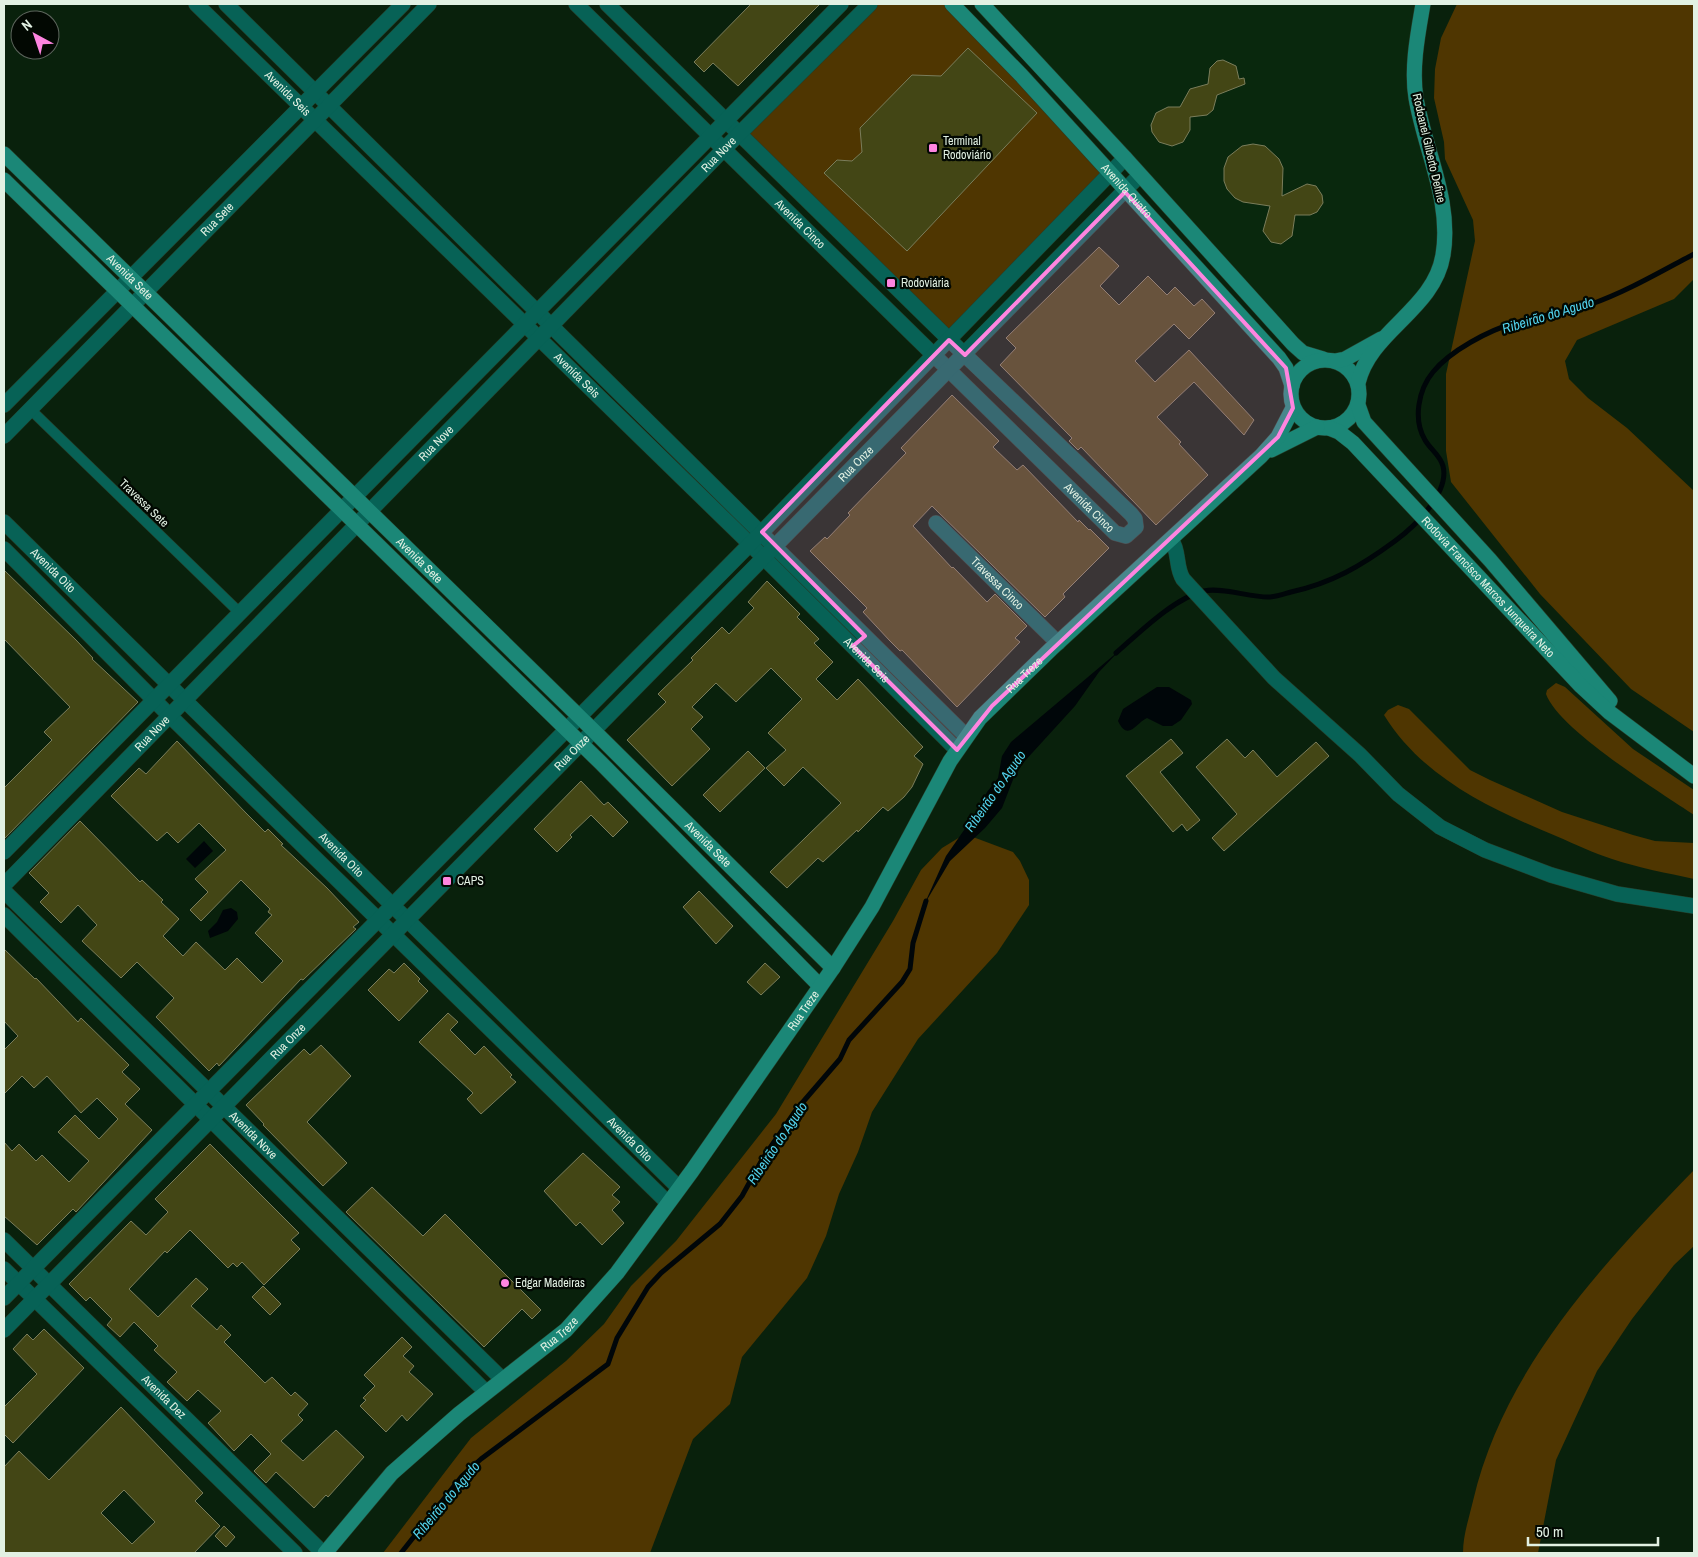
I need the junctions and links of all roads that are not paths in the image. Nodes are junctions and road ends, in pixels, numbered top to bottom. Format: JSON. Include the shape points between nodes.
{"nodes":[{"id":1,"x":196,"y":4,"type":"edge"},
{"id":2,"x":226,"y":4,"type":"edge"},
{"id":3,"x":430,"y":4,"type":"edge"},
{"id":4,"x":607,"y":4,"type":"edge"},
{"id":5,"x":842,"y":4,"type":"edge"},
{"id":6,"x":870,"y":4,"type":"edge"},
{"id":7,"x":952,"y":4,"type":"edge"},
{"id":8,"x":982,"y":4,"type":"edge"},
{"id":9,"x":1423,"y":4,"type":"edge"},
{"id":10,"x":581,"y":5,"type":"edge"},
{"id":11,"x":398,"y":9,"type":"edge"},
{"id":12,"x":406,"y":27,"type":"junction"},
{"id":13,"x":316,"y":92,"type":"junction"},
{"id":14,"x":329,"y":105,"type":"junction"},
{"id":15,"x":302,"y":106,"type":"junction"},
{"id":16,"x":315,"y":120,"type":"junction"},
{"id":17,"x":726,"y":120,"type":"junction"},
{"id":18,"x":740,"y":133,"type":"junction"},
{"id":19,"x":710,"y":136,"type":"junction"},
{"id":20,"x":723,"y":150,"type":"junction"},
{"id":21,"x":4,"y":154,"type":"edge"},
{"id":22,"x":1125,"y":158,"type":"junction"},
{"id":23,"x":1109,"y":174,"type":"junction"},
{"id":24,"x":1140,"y":175,"type":"junction"},
{"id":25,"x":401,"y":176,"type":"junction"},
{"id":26,"x":4,"y":180,"type":"edge"},
{"id":27,"x":224,"y":183,"type":"junction"},
{"id":28,"x":387,"y":190,"type":"junction"},
{"id":29,"x":1125,"y":192,"type":"junction"},
{"id":30,"x":238,"y":197,"type":"junction"},
{"id":31,"x":460,"y":234,"type":"junction"},
{"id":32,"x":1193,"y":234,"type":"junction"},
{"id":33,"x":446,"y":248,"type":"junction"},
{"id":34,"x":1178,"y":250,"type":"junction"},
{"id":35,"x":1217,"y":260,"type":"junction"},
{"id":36,"x":1201,"y":274,"type":"junction"},
{"id":37,"x":130,"y":278,"type":"junction"},
{"id":38,"x":117,"y":291,"type":"junction"},
{"id":39,"x":144,"y":292,"type":"junction"},
{"id":40,"x":132,"y":305,"type":"junction"},
{"id":41,"x":538,"y":310,"type":"junction"},
{"id":42,"x":526,"y":325,"type":"junction"},
{"id":43,"x":553,"y":325,"type":"junction"},
{"id":44,"x":1388,"y":334,"type":"junction"},
{"id":45,"x":540,"y":339,"type":"junction"},
{"id":46,"x":949,"y":340,"type":"junction"},
{"id":47,"x":965,"y":355,"type":"junction"},
{"id":48,"x":932,"y":356,"type":"junction"},
{"id":49,"x":1329,"y":360,"type":"junction"},
{"id":50,"x":948,"y":371,"type":"junction"},
{"id":51,"x":1358,"y":383,"type":"junction"},
{"id":52,"x":1292,"y":386,"type":"junction"},
{"id":53,"x":1358,"y":404,"type":"junction"},
{"id":54,"x":4,"y":405,"type":"edge"},
{"id":55,"x":1294,"y":408,"type":"junction"},
{"id":56,"x":30,"y":410,"type":"junction"},
{"id":57,"x":436,"y":416,"type":"junction"},
{"id":58,"x":650,"y":422,"type":"junction"},
{"id":59,"x":1323,"y":428,"type":"junction"},
{"id":60,"x":449,"y":431,"type":"junction"},
{"id":61,"x":638,"y":434,"type":"junction"},
{"id":62,"x":4,"y":436,"type":"edge"},
{"id":63,"x":1261,"y":456,"type":"junction"},
{"id":64,"x":355,"y":498,"type":"junction"},
{"id":65,"x":341,"y":511,"type":"junction"},
{"id":66,"x":369,"y":512,"type":"junction"},
{"id":67,"x":4,"y":522,"type":"edge"},
{"id":68,"x":936,"y":523,"type":"dead end"},
{"id":69,"x":356,"y":526,"type":"junction"},
{"id":70,"x":762,"y":532,"type":"junction"},
{"id":71,"x":1171,"y":540,"type":"junction"},
{"id":72,"x":750,"y":544,"type":"junction"},
{"id":73,"x":776,"y":546,"type":"junction"},
{"id":74,"x":4,"y":549,"type":"edge"},
{"id":75,"x":764,"y":558,"type":"junction"},
{"id":76,"x":240,"y":614,"type":"junction"},
{"id":77,"x":865,"y":636,"type":"junction"},
{"id":78,"x":1058,"y":643,"type":"junction"},
{"id":79,"x":853,"y":646,"type":"junction"},
{"id":80,"x":893,"y":663,"type":"junction"},
{"id":81,"x":881,"y":675,"type":"junction"},
{"id":82,"x":169,"y":686,"type":"junction"},
{"id":83,"x":155,"y":700,"type":"junction"},
{"id":84,"x":184,"y":700,"type":"junction"},
{"id":85,"x":169,"y":715,"type":"junction"},
{"id":86,"x":579,"y":717,"type":"junction"},
{"id":87,"x":565,"y":729,"type":"junction"},
{"id":88,"x":594,"y":731,"type":"junction"},
{"id":89,"x":966,"y":736,"type":"junction"},
{"id":90,"x":582,"y":744,"type":"junction"},
{"id":91,"x":1650,"y":744,"type":"junction"},
{"id":92,"x":957,"y":750,"type":"junction"},
{"id":93,"x":1694,"y":776,"type":"edge"},
{"id":94,"x":4,"y":852,"type":"edge"},
{"id":95,"x":4,"y":885,"type":"edge"},
{"id":96,"x":4,"y":890,"type":"edge"},
{"id":97,"x":391,"y":905,"type":"junction"},
{"id":98,"x":1694,"y":906,"type":"edge"},
{"id":99,"x":4,"y":915,"type":"edge"},
{"id":100,"x":377,"y":919,"type":"junction"},
{"id":101,"x":408,"y":921,"type":"junction"},
{"id":102,"x":394,"y":935,"type":"junction"},
{"id":103,"x":833,"y":968,"type":"junction"},
{"id":104,"x":820,"y":986,"type":"junction"},
{"id":105,"x":208,"y":1090,"type":"junction"},
{"id":106,"x":195,"y":1104,"type":"junction"},
{"id":107,"x":225,"y":1106,"type":"junction"},
{"id":108,"x":212,"y":1119,"type":"junction"},
{"id":109,"x":679,"y":1188,"type":"junction"},
{"id":110,"x":668,"y":1203,"type":"junction"},
{"id":111,"x":4,"y":1240,"type":"edge"},
{"id":112,"x":33,"y":1268,"type":"junction"},
{"id":113,"x":4,"y":1269,"type":"edge"},
{"id":114,"x":18,"y":1283,"type":"junction"},
{"id":115,"x":49,"y":1284,"type":"junction"},
{"id":116,"x":4,"y":1298,"type":"edge"},
{"id":117,"x":35,"y":1299,"type":"junction"},
{"id":118,"x":4,"y":1330,"type":"edge"},
{"id":119,"x":502,"y":1379,"type":"junction"},
{"id":120,"x":486,"y":1392,"type":"junction"},
{"id":121,"x":295,"y":1553,"type":"edge"},
{"id":122,"x":324,"y":1553,"type":"edge"}],
"edges":[{"from":1,"to":15,"type":"street","name":"Avenida Seis"},
{"from":2,"to":13,"type":"street","name":"Avenida Seis"},
{"from":3,"to":12,"type":"street","name":"Rua Sete"},
{"from":4,"to":17,"type":"street","name":"Avenida Cinco"},
{"from":5,"to":17,"type":"street","name":"Rua Nove"},
{"from":6,"to":18,"type":"street","name":"Rua Nove"},
{"from":7,"to":23,"type":"street","name":"Avenida Quatro"},
{"from":8,"to":22,"type":"street","name":"Avenida Quatro"},
{"from":9,"to":44,"type":"street","name":"Rodoanel Gilberto Define","via":[[1416,61],[1416,97],[1443,205],[1444,254],[1432,286],[1420,303]]},
{"from":10,"to":19,"type":"street","name":"Avenida Cinco"},
{"from":11,"to":12,"type":"street"},
{"from":11,"to":13,"type":"street","name":"Rua Sete"},
{"from":12,"to":14,"type":"street","name":"Rua Sete"},
{"from":13,"to":14,"type":"street","name":"Avenida Seis"},
{"from":13,"to":15,"type":"street","name":"Rua Sete"},
{"from":14,"to":16,"type":"street","name":"Rua Sete"},
{"from":14,"to":25,"type":"street","name":"Avenida Seis"},
{"from":15,"to":16,"type":"street","name":"Avenida Seis"},
{"from":15,"to":27,"type":"street","name":"Rua Sete"},
{"from":16,"to":28,"type":"street","name":"Avenida Seis"},
{"from":16,"to":30,"type":"street","name":"Rua Sete"},
{"from":17,"to":18,"type":"street","name":"Avenida Cinco"},
{"from":17,"to":19,"type":"street","name":"Rua Nove"},
{"from":18,"to":20,"type":"street","name":"Rua Nove"},
{"from":18,"to":46,"type":"street","name":"Avenida Cinco"},
{"from":19,"to":20,"type":"street","name":"Avenida Cinco"},
{"from":19,"to":41,"type":"street","name":"Rua Nove"},
{"from":20,"to":43,"type":"street","name":"Rua Nove"},
{"from":20,"to":48,"type":"street","name":"Avenida Cinco"},
{"from":21,"to":37,"type":"street","name":"Avenida Sete"},
{"from":22,"to":23,"type":"street","name":"Rua Onze"},
{"from":22,"to":24,"type":"street","name":"Avenida Quatro"},
{"from":23,"to":29,"type":"street","name":"Avenida Quatro"},
{"from":23,"to":46,"type":"street","name":"Rua Onze"},
{"from":24,"to":29,"type":"street","name":"Rua Onze"},
{"from":24,"to":32,"type":"street","name":"Avenida Quatro"},
{"from":25,"to":28,"type":"street"},
{"from":25,"to":31,"type":"street","name":"Avenida Seis"},
{"from":26,"to":38,"type":"street","name":"Avenida Sete"},
{"from":27,"to":30,"type":"street"},
{"from":27,"to":37,"type":"street","name":"Rua Sete"},
{"from":28,"to":33,"type":"street","name":"Avenida Seis"},
{"from":29,"to":34,"type":"street","name":"Avenida Quatro"},
{"from":29,"to":47,"type":"street","name":"Rua Onze"},
{"from":30,"to":39,"type":"street","name":"Rua Sete"},
{"from":31,"to":33,"type":"street"},
{"from":31,"to":41,"type":"street","name":"Avenida Seis"},
{"from":32,"to":34,"type":"street"},
{"from":32,"to":35,"type":"street","name":"Avenida Quatro"},
{"from":33,"to":42,"type":"street","name":"Avenida Seis"},
{"from":34,"to":36,"type":"street","name":"Avenida Quatro"},
{"from":35,"to":36,"type":"street"},
{"from":35,"to":49,"type":"street","name":"Avenida Quatro","via":[[1303,353]]},
{"from":36,"to":52,"type":"street","name":"Avenida Quatro","via":[[1278,358],[1286,368]]},
{"from":37,"to":38,"type":"street","name":"Rua Sete"},
{"from":37,"to":39,"type":"street","name":"Avenida Sete"},
{"from":38,"to":40,"type":"street","name":"Avenida Sete"},
{"from":38,"to":54,"type":"street","name":"Rua Sete"},
{"from":39,"to":40,"type":"street","name":"Rua Sete"},
{"from":39,"to":64,"type":"street","name":"Avenida Sete"},
{"from":40,"to":56,"type":"street","name":"Rua Sete"},
{"from":40,"to":65,"type":"street","name":"Avenida Sete"},
{"from":41,"to":42,"type":"street","name":"Rua Nove"},
{"from":41,"to":43,"type":"street","name":"Avenida Seis"},
{"from":42,"to":45,"type":"street","name":"Avenida Seis"},
{"from":42,"to":57,"type":"street","name":"Rua Nove"},
{"from":43,"to":45,"type":"street","name":"Rua Nove"},
{"from":43,"to":58,"type":"street","name":"Avenida Seis"},
{"from":44,"to":49,"type":"street","name":"Rodoanel Gilberto Define","via":[[1345,358]]},
{"from":44,"to":51,"type":"street","name":"Rodoanel Gilberto Define","via":[[1368,360]]},
{"from":45,"to":60,"type":"street","name":"Rua Nove"},
{"from":45,"to":61,"type":"street","name":"Avenida Seis"},
{"from":46,"to":47,"type":"street","name":"Avenida Cinco"},
{"from":46,"to":48,"type":"street","name":"Rua Onze"},
{"from":47,"to":50,"type":"street","name":"Rua Onze"},
{"from":47,"to":50,"type":"street","name":"Avenida Cinco","via":[[1131,514],[1136,527],[1132,532],[1126,536],[1115,533]]},
{"from":48,"to":50,"type":"street","name":"Avenida Cinco"},
{"from":48,"to":70,"type":"street","name":"Rua Onze"},
{"from":49,"to":51,"type":"street","via":[[1352,372]]},
{"from":49,"to":52,"type":"street","via":[[1311,362],[1301,369]]},
{"from":50,"to":73,"type":"street","name":"Rua Onze"},
{"from":51,"to":53,"type":"street"},
{"from":52,"to":55,"type":"street"},
{"from":53,"to":59,"type":"street","via":[[1348,419]]},
{"from":53,"to":91,"type":"street","name":"Rodovia Francisco Marcos Junqueira Neto","via":[[1364,422]]},
{"from":55,"to":59,"type":"street","via":[[1308,424]]},
{"from":55,"to":63,"type":"street","name":"Rua Treze","via":[[1278,436]]},
{"from":56,"to":62,"type":"street","name":"Rua Sete"},
{"from":56,"to":76,"type":"lane","name":"Travessa Sete"},
{"from":57,"to":60,"type":"street"},
{"from":57,"to":64,"type":"street","name":"Rua Nove"},
{"from":58,"to":61,"type":"street"},
{"from":58,"to":70,"type":"street","name":"Avenida Seis"},
{"from":59,"to":63,"type":"street","name":"Rua Treze","via":[[1284,442]]},
{"from":59,"to":91,"type":"street","name":"Rodovia Francisco Marcos Junqueira Neto","via":[[1346,437],[1581,686]]},
{"from":60,"to":66,"type":"street","name":"Rua Nove"},
{"from":61,"to":72,"type":"street","name":"Avenida Seis"},
{"from":63,"to":71,"type":"street","name":"Rua Treze"},
{"from":64,"to":65,"type":"street","name":"Rua Nove"},
{"from":64,"to":66,"type":"street","name":"Avenida Sete"},
{"from":65,"to":69,"type":"street","name":"Avenida Sete"},
{"from":65,"to":76,"type":"street","name":"Rua Nove"},
{"from":66,"to":69,"type":"street","name":"Rua Nove"},
{"from":66,"to":86,"type":"street","name":"Avenida Sete"},
{"from":67,"to":82,"type":"street","name":"Avenida Oito"},
{"from":68,"to":78,"type":"street","name":"Travessa Cinco"},
{"from":69,"to":84,"type":"street","name":"Rua Nove"},
{"from":69,"to":87,"type":"street","name":"Avenida Sete"},
{"from":70,"to":72,"type":"street","name":"Rua Onze"},
{"from":70,"to":73,"type":"street","name":"Avenida Seis"},
{"from":71,"to":78,"type":"street","name":"Rua Treze"},
{"from":71,"to":98,"type":"street","via":[[1177,550],[1183,579],[1274,678],[1360,755],[1398,794],[1440,827],[1485,850],[1551,875],[1617,894]]},
{"from":72,"to":75,"type":"street","name":"Avenida Seis"},
{"from":72,"to":86,"type":"street","name":"Rua Onze"},
{"from":73,"to":75,"type":"street","name":"Rua Onze"},
{"from":73,"to":77,"type":"street","name":"Avenida Seis"},
{"from":74,"to":83,"type":"street","name":"Avenida Oito"},
{"from":75,"to":79,"type":"street","name":"Avenida Seis"},
{"from":75,"to":88,"type":"street","name":"Rua Onze"},
{"from":76,"to":82,"type":"street","name":"Rua Nove"},
{"from":77,"to":79,"type":"street"},
{"from":77,"to":80,"type":"street","name":"Avenida Seis"},
{"from":78,"to":89,"type":"street","name":"Rua Treze","via":[[992,706]]},
{"from":79,"to":81,"type":"street","name":"Avenida Seis"},
{"from":80,"to":81,"type":"street"},
{"from":80,"to":89,"type":"street","name":"Avenida Seis"},
{"from":81,"to":92,"type":"street","name":"Avenida Seis"},
{"from":82,"to":83,"type":"street","name":"Rua Nove"},
{"from":82,"to":84,"type":"street","name":"Avenida Oito"},
{"from":83,"to":85,"type":"street","name":"Avenida Oito"},
{"from":83,"to":94,"type":"street","name":"Rua Nove"},
{"from":84,"to":85,"type":"street","name":"Rua Nove"},
{"from":84,"to":97,"type":"street","name":"Avenida Oito"},
{"from":85,"to":95,"type":"street","name":"Rua Nove"},
{"from":85,"to":100,"type":"street","name":"Avenida Oito"},
{"from":86,"to":87,"type":"street","name":"Rua Onze"},
{"from":86,"to":88,"type":"street","name":"Avenida Sete"},
{"from":87,"to":90,"type":"street","name":"Avenida Sete"},
{"from":87,"to":97,"type":"street","name":"Rua Onze"},
{"from":88,"to":90,"type":"street","name":"Rua Onze"},
{"from":88,"to":103,"type":"street","name":"Avenida Sete"},
{"from":89,"to":92,"type":"street","name":"Rua Treze"},
{"from":90,"to":101,"type":"street","name":"Rua Onze"},
{"from":90,"to":104,"type":"street","name":"Avenida Sete"},
{"from":91,"to":93,"type":"street","name":"Rodovia Francisco Marcos Junqueira Neto"},
{"from":92,"to":103,"type":"street","name":"Rua Treze","via":[[872,907]]},
{"from":96,"to":105,"type":"street","name":"Avenida Nove"},
{"from":97,"to":100,"type":"street","name":"Rua Onze"},
{"from":97,"to":101,"type":"street","name":"Avenida Oito"},
{"from":99,"to":106,"type":"street","name":"Avenida Nove"},
{"from":100,"to":102,"type":"street","name":"Avenida Oito"},
{"from":100,"to":105,"type":"street","name":"Rua Onze"},
{"from":101,"to":102,"type":"street","name":"Rua Onze"},
{"from":101,"to":109,"type":"street","name":"Avenida Oito"},
{"from":102,"to":107,"type":"street","name":"Rua Onze"},
{"from":102,"to":110,"type":"street","name":"Avenida Oito"},
{"from":103,"to":104,"type":"street","name":"Rua Treze"},
{"from":104,"to":109,"type":"street","name":"Rua Treze"},
{"from":105,"to":106,"type":"street","name":"Rua Onze"},
{"from":105,"to":107,"type":"street","name":"Avenida Nove"},
{"from":106,"to":108,"type":"street","name":"Avenida Nove"},
{"from":106,"to":112,"type":"street","name":"Rua Onze"},
{"from":107,"to":108,"type":"street","name":"Rua Onze"},
{"from":107,"to":119,"type":"street","name":"Avenida Nove"},
{"from":108,"to":115,"type":"street","name":"Rua Onze"},
{"from":108,"to":120,"type":"street","name":"Avenida Nove"},
{"from":109,"to":110,"type":"street","name":"Rua Treze"},
{"from":110,"to":119,"type":"street","name":"Rua Treze","via":[[587,1308],[566,1330]]},
{"from":111,"to":112,"type":"street","name":"Avenida Dez"},
{"from":112,"to":114,"type":"street","name":"Rua Onze"},
{"from":112,"to":115,"type":"street","name":"Avenida Dez"},
{"from":113,"to":114,"type":"street","name":"Avenida Dez"},
{"from":114,"to":116,"type":"street","name":"Rua Onze"},
{"from":114,"to":117,"type":"street","name":"Avenida Dez"},
{"from":115,"to":117,"type":"street","name":"Rua Onze"},
{"from":115,"to":122,"type":"street","name":"Avenida Dez"},
{"from":117,"to":118,"type":"street","name":"Rua Onze"},
{"from":117,"to":121,"type":"street","name":"Avenida Dez"},
{"from":119,"to":120,"type":"street","name":"Rua Treze"},
{"from":120,"to":122,"type":"street","name":"Rua Treze","via":[[392,1473]]}]}
